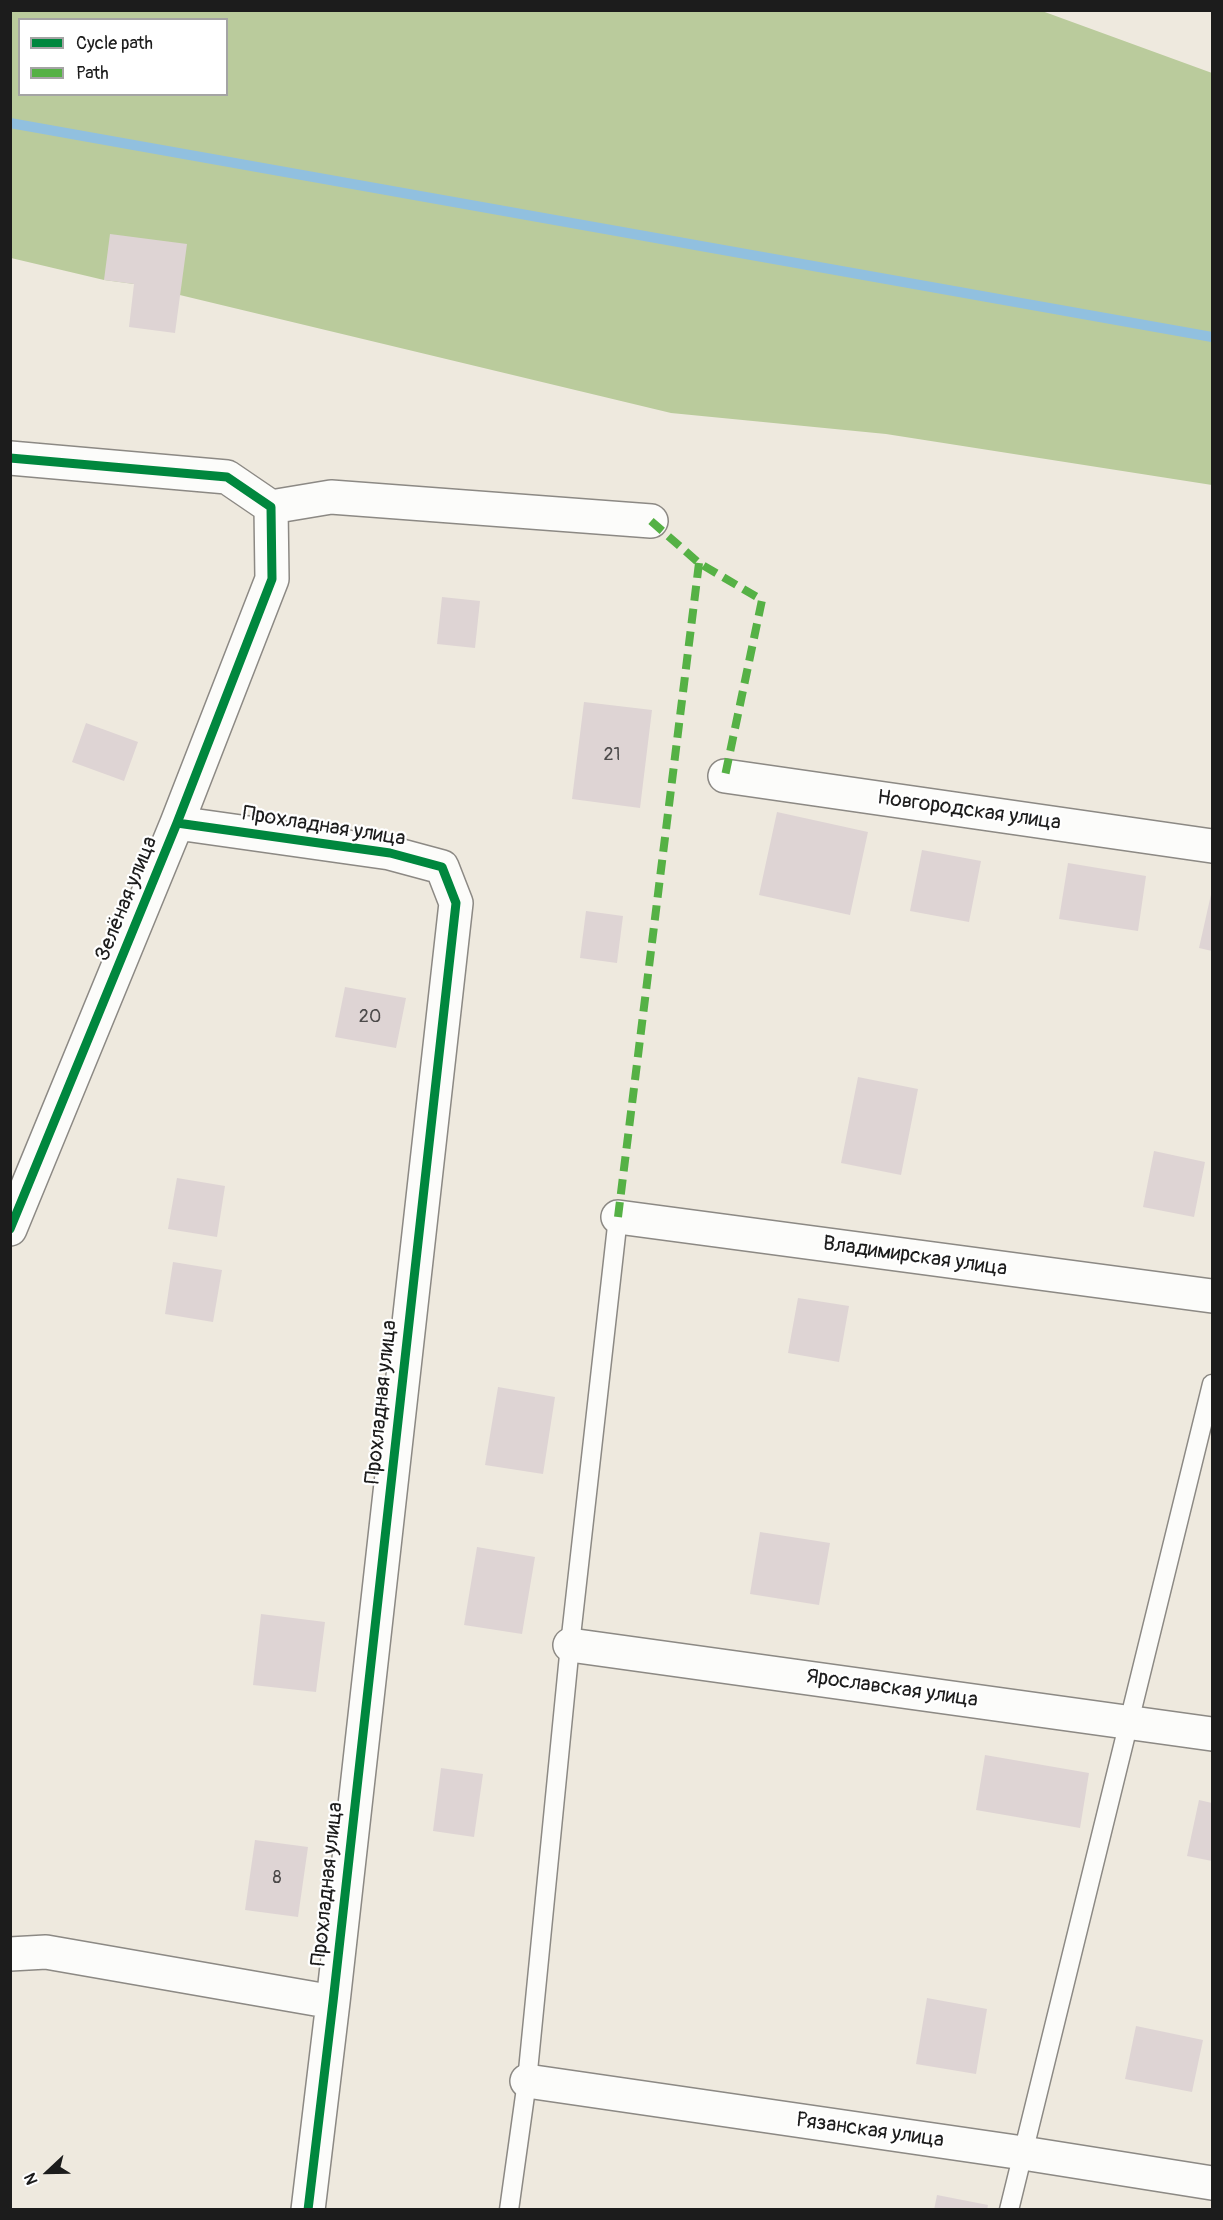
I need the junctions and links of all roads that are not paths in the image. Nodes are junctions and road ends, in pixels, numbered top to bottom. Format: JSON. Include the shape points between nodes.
{"nodes":[{"id":1,"x":10,"y":458,"type":"edge"},
{"id":2,"x":271,"y":507,"type":"junction"},
{"id":3,"x":651,"y":521,"type":"dead end"},
{"id":4,"x":725,"y":776,"type":"dead end"},
{"id":5,"x":177,"y":823,"type":"junction"},
{"id":6,"x":1212,"y":846,"type":"edge"},
{"id":7,"x":618,"y":1217,"type":"joint"},
{"id":8,"x":10,"y":1229,"type":"edge"},
{"id":9,"x":1212,"y":1296,"type":"edge"},
{"id":10,"x":1212,"y":1384,"type":"edge"},
{"id":11,"x":570,"y":1644,"type":"junction"},
{"id":12,"x":1129,"y":1721,"type":"junction"},
{"id":13,"x":1212,"y":1734,"type":"edge"},
{"id":14,"x":10,"y":1954,"type":"edge"},
{"id":15,"x":333,"y":2002,"type":"junction"},
{"id":16,"x":527,"y":2081,"type":"junction"},
{"id":17,"x":1023,"y":2153,"type":"junction"},
{"id":18,"x":1212,"y":2183,"type":"edge"},
{"id":19,"x":308,"y":2210,"type":"edge"},
{"id":20,"x":510,"y":2210,"type":"edge"},
{"id":21,"x":1009,"y":2210,"type":"edge"}],
"edges":[{"from":1,"to":2,"type":"street","via":[[227,477]]},
{"from":2,"to":3,"type":"street","via":[[331,497]]},
{"from":2,"to":5,"type":"street","name":"Зелёная улица","via":[[272,579]]},
{"from":4,"to":6,"type":"street","name":"Новгородская улица"},
{"from":5,"to":8,"type":"street","name":"Зелёная улица"},
{"from":5,"to":15,"type":"street","name":"Прохладная улица","via":[[390,853],[442,867],[456,903]]},
{"from":7,"to":9,"type":"street","name":"Владимирская улица"},
{"from":7,"to":11,"type":"lane"},
{"from":10,"to":12,"type":"lane"},
{"from":11,"to":12,"type":"street","name":"Ярославская улица"},
{"from":11,"to":16,"type":"lane"},
{"from":12,"to":13,"type":"street","name":"Ярославская улица"},
{"from":12,"to":17,"type":"lane"},
{"from":14,"to":15,"type":"street","via":[[46,1952]]},
{"from":15,"to":19,"type":"street","name":"Прохладная улица"},
{"from":16,"to":17,"type":"street","name":"Рязанская улица"},
{"from":16,"to":20,"type":"lane"},
{"from":17,"to":18,"type":"street","name":"Рязанская улица"},
{"from":17,"to":21,"type":"lane"}]}
